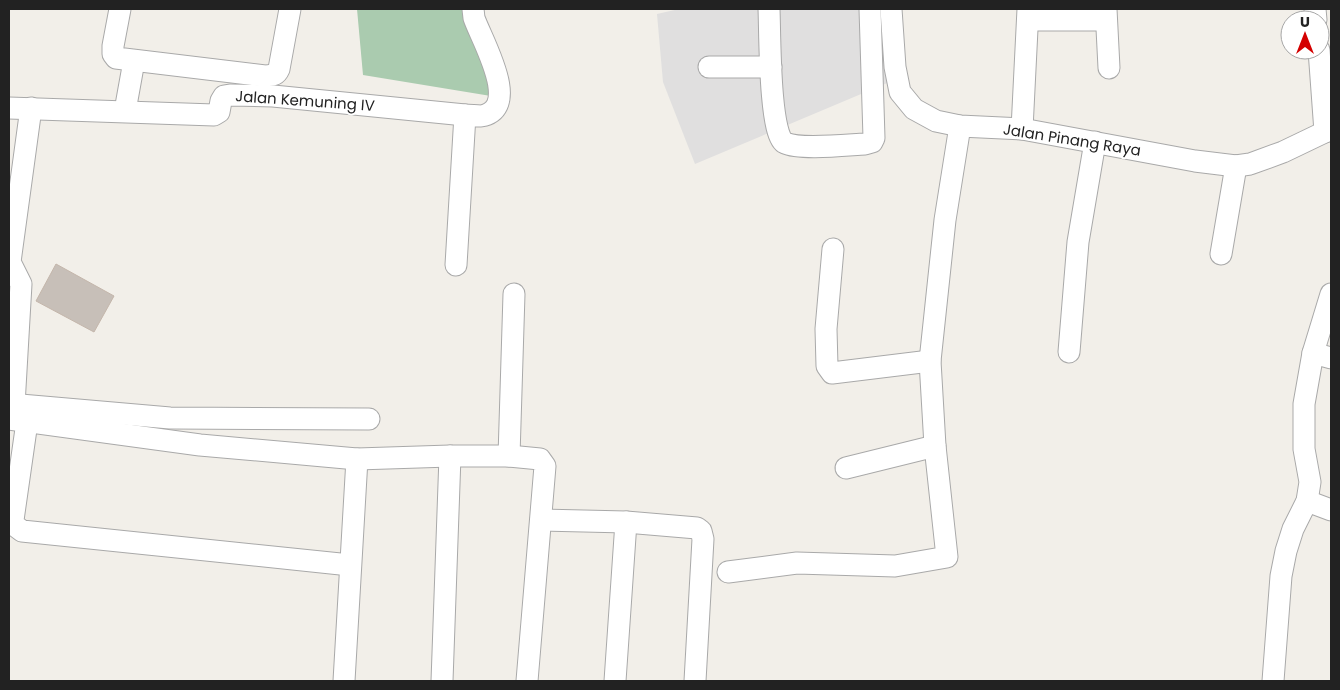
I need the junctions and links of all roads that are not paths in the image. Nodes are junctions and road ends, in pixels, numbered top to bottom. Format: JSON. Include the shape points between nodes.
{"nodes":[{"id":1,"x":120,"y":9,"type":"edge"},
{"id":2,"x":290,"y":9,"type":"edge"},
{"id":3,"x":473,"y":9,"type":"edge"},
{"id":4,"x":769,"y":9,"type":"edge"},
{"id":5,"x":870,"y":9,"type":"edge"},
{"id":6,"x":891,"y":9,"type":"edge"},
{"id":7,"x":1028,"y":14,"type":"edge"},
{"id":8,"x":1106,"y":15,"type":"edge"},
{"id":9,"x":1320,"y":60,"type":"edge"},
{"id":10,"x":134,"y":61,"type":"junction"},
{"id":11,"x":709,"y":67,"type":"dead end"},
{"id":12,"x":771,"y":67,"type":"junction"},
{"id":13,"x":1109,"y":68,"type":"dead end"},
{"id":14,"x":9,"y":108,"type":"edge"},
{"id":15,"x":32,"y":108,"type":"junction"},
{"id":16,"x":125,"y":111,"type":"junction"},
{"id":17,"x":465,"y":115,"type":"junction"},
{"id":18,"x":960,"y":126,"type":"junction"},
{"id":19,"x":1022,"y":129,"type":"junction"},
{"id":20,"x":1328,"y":131,"type":"edge"},
{"id":21,"x":1095,"y":142,"type":"junction"},
{"id":22,"x":1236,"y":166,"type":"junction"},
{"id":23,"x":833,"y":249,"type":"dead end"},
{"id":24,"x":1221,"y":254,"type":"dead end"},
{"id":25,"x":456,"y":265,"type":"dead end"},
{"id":26,"x":514,"y":294,"type":"dead end"},
{"id":27,"x":1331,"y":294,"type":"edge"},
{"id":28,"x":1070,"y":352,"type":"dead end"},
{"id":29,"x":1322,"y":356,"type":"edge"},
{"id":30,"x":930,"y":361,"type":"junction"},
{"id":31,"x":14,"y":413,"type":"edge"},
{"id":32,"x":369,"y":419,"type":"dead end"},
{"id":33,"x":935,"y":446,"type":"junction"},
{"id":34,"x":450,"y":456,"type":"junction"},
{"id":35,"x":509,"y":456,"type":"junction"},
{"id":36,"x":357,"y":459,"type":"junction"},
{"id":37,"x":846,"y":468,"type":"dead end"},
{"id":38,"x":1307,"y":501,"type":"junction"},
{"id":39,"x":1331,"y":510,"type":"edge"},
{"id":40,"x":541,"y":520,"type":"junction"},
{"id":41,"x":626,"y":522,"type":"junction"},
{"id":42,"x":350,"y":565,"type":"junction"},
{"id":43,"x":728,"y":572,"type":"dead end"},
{"id":44,"x":344,"y":681,"type":"edge"},
{"id":45,"x":442,"y":681,"type":"edge"},
{"id":46,"x":526,"y":681,"type":"edge"},
{"id":47,"x":615,"y":681,"type":"edge"},
{"id":48,"x":695,"y":681,"type":"edge"},
{"id":49,"x":1273,"y":681,"type":"edge"}],
"edges":[{"from":1,"to":10,"type":"street","via":[[113,54],[116,58]]},
{"from":2,"to":10,"type":"street","via":[[281,65],[274,75]]},
{"from":3,"to":17,"type":"street","via":[[500,89],[493,111],[481,116]]},
{"from":4,"to":12,"type":"street"},
{"from":5,"to":12,"type":"street","via":[[875,134],[872,142],[802,146],[784,143],[779,137],[773,108]]},
{"from":6,"to":18,"type":"street","name":"Jalan Pinang Raya","via":[[894,67],[900,92],[914,110],[936,121]]},
{"from":7,"to":8,"type":"street"},
{"from":7,"to":19,"type":"street"},
{"from":8,"to":13,"type":"street"},
{"from":9,"to":20,"type":"street"},
{"from":10,"to":16,"type":"street"},
{"from":11,"to":12,"type":"street"},
{"from":14,"to":15,"type":"street","name":"Jalan Kemuning IV"},
{"from":15,"to":16,"type":"street","name":"Jalan Kemuning IV"},
{"from":15,"to":31,"type":"street","via":[[10,262],[21,284]]},
{"from":16,"to":17,"type":"street","name":"Jalan Kemuning IV","via":[[214,115],[219,112],[224,96],[230,94]]},
{"from":17,"to":25,"type":"street"},
{"from":18,"to":19,"type":"street","name":"Jalan Pinang Raya"},
{"from":18,"to":30,"type":"street","via":[[945,220]]},
{"from":19,"to":21,"type":"street","name":"Jalan Pinang Raya"},
{"from":20,"to":22,"type":"street","name":"Jalan Pinang Raya","via":[[1283,152]]},
{"from":21,"to":22,"type":"street","name":"Jalan Pinang Raya"},
{"from":21,"to":28,"type":"street","via":[[1078,242]]},
{"from":22,"to":24,"type":"street"},
{"from":23,"to":30,"type":"street","via":[[826,328],[829,370],[832,373]]},
{"from":26,"to":35,"type":"street"},
{"from":27,"to":29,"type":"street"},
{"from":29,"to":38,"type":"street","via":[[1304,404],[1304,449],[1310,482]]},
{"from":30,"to":33,"type":"street"},
{"from":31,"to":32,"type":"street"},
{"from":31,"to":36,"type":"street","via":[[200,445]]},
{"from":31,"to":42,"type":"street","via":[[13,520],[22,531]]},
{"from":33,"to":37,"type":"street"},
{"from":33,"to":43,"type":"street","via":[[947,557],[895,566],[797,563]]},
{"from":34,"to":35,"type":"street"},
{"from":34,"to":36,"type":"street"},
{"from":34,"to":45,"type":"street"},
{"from":35,"to":40,"type":"street","via":[[543,462]]},
{"from":36,"to":42,"type":"street"},
{"from":38,"to":39,"type":"street"},
{"from":38,"to":49,"type":"street","via":[[1293,529],[1281,576]]},
{"from":40,"to":41,"type":"street"},
{"from":40,"to":46,"type":"street"},
{"from":41,"to":47,"type":"street"},
{"from":41,"to":48,"type":"street","via":[[698,528],[702,534]]},
{"from":42,"to":44,"type":"street"}]}
